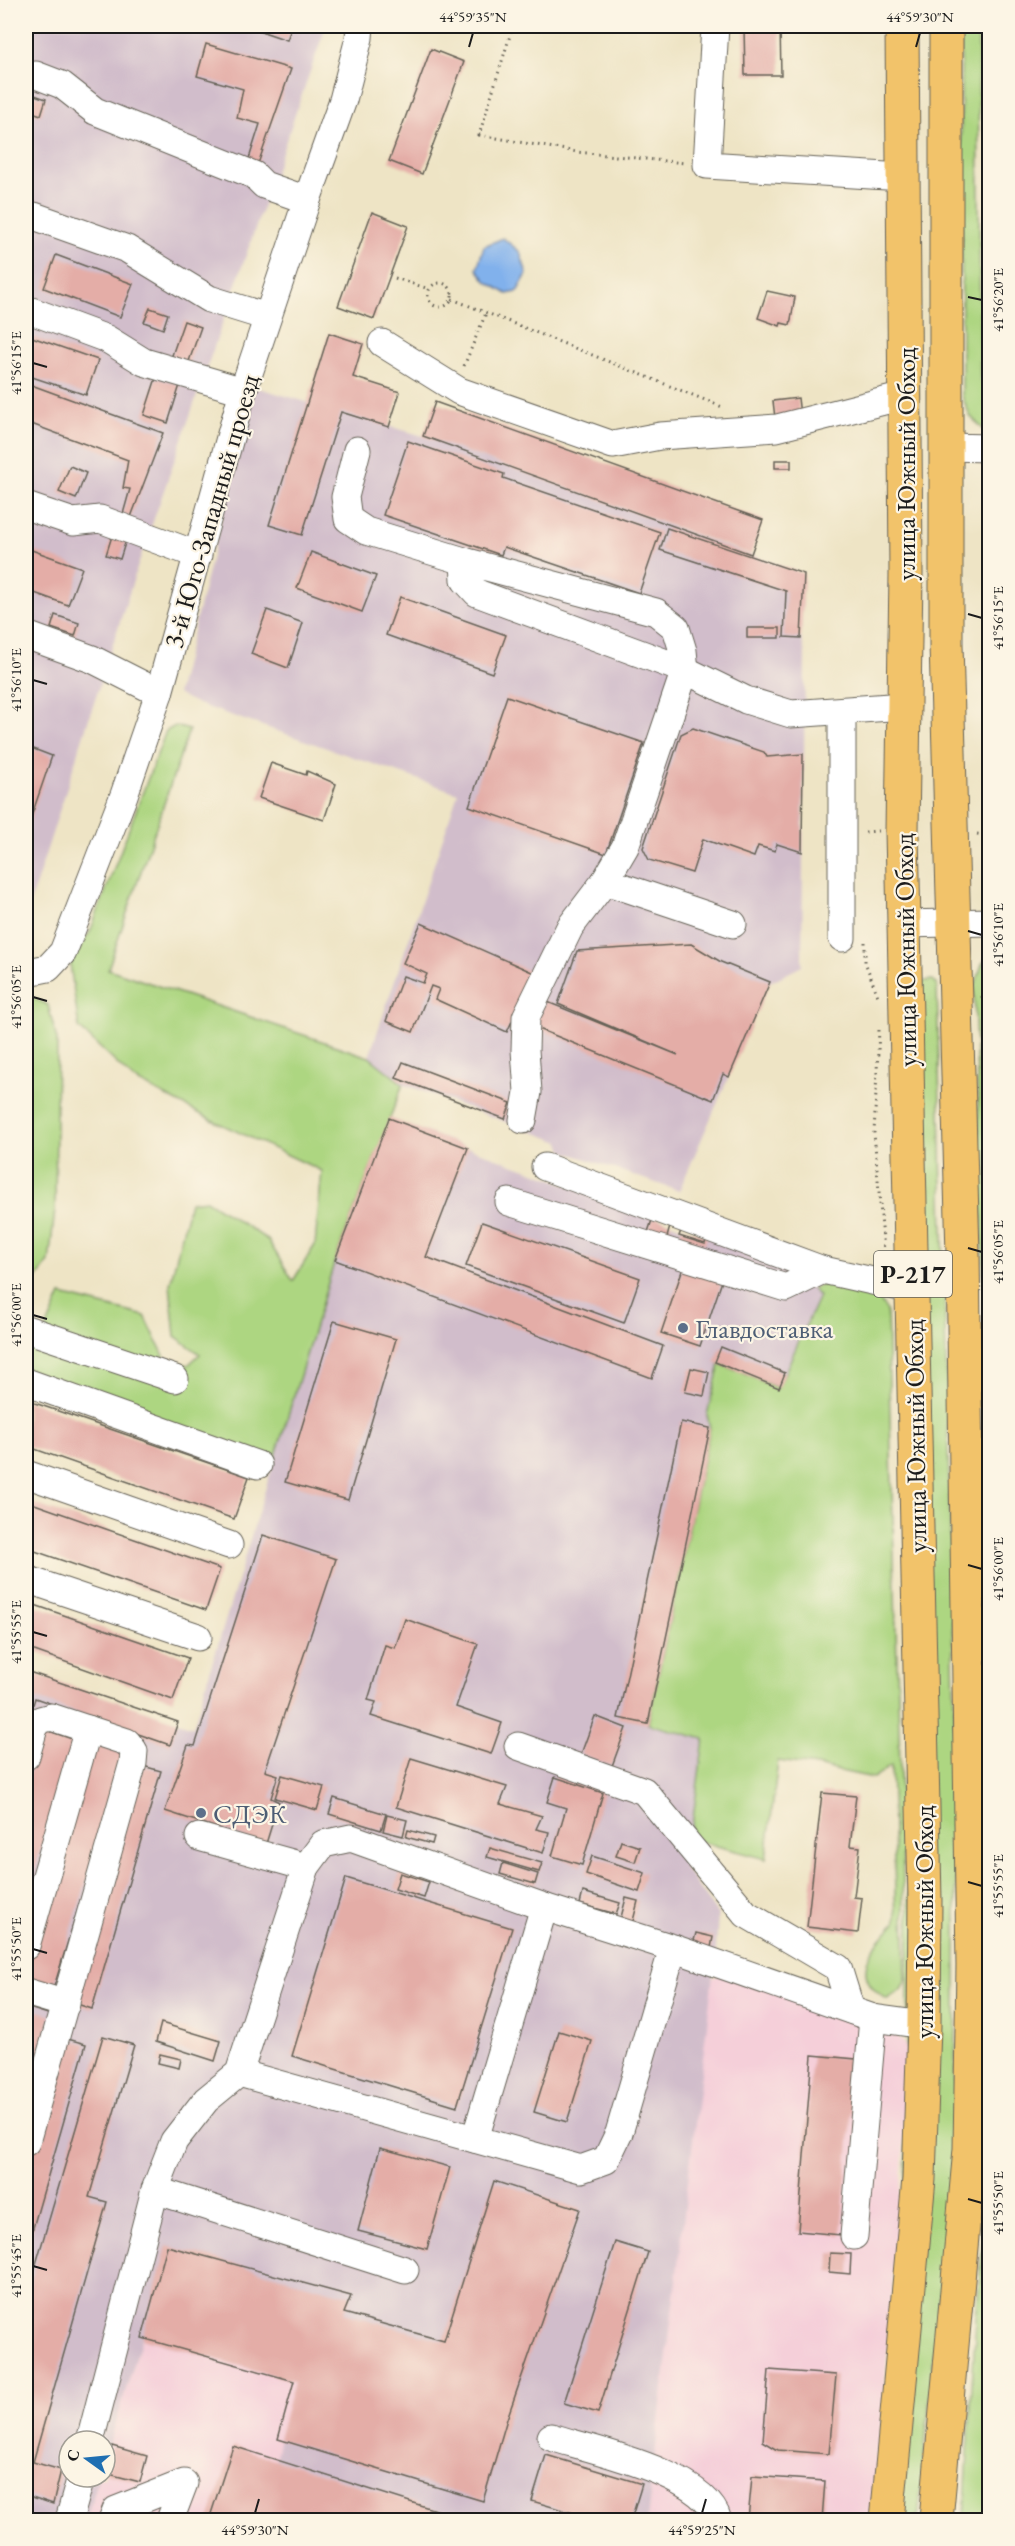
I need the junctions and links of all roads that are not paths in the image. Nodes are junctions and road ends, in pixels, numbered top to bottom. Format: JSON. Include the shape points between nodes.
{"nodes":[{"id":1,"x":360,"y":26,"type":"edge"},
{"id":2,"x":715,"y":26,"type":"edge"},
{"id":3,"x":902,"y":26,"type":"edge"},
{"id":4,"x":946,"y":26,"type":"edge"},
{"id":5,"x":36,"y":75,"type":"dead end"},
{"id":6,"x":903,"y":177,"type":"junction"},
{"id":7,"x":307,"y":200,"type":"junction"},
{"id":8,"x":34,"y":216,"type":"dead end"},
{"id":9,"x":26,"y":309,"type":"edge"},
{"id":10,"x":267,"y":317,"type":"junction"},
{"id":11,"x":382,"y":343,"type":"dead end"},
{"id":12,"x":243,"y":391,"type":"junction"},
{"id":13,"x":904,"y":396,"type":"junction"},
{"id":14,"x":946,"y":447,"type":"junction"},
{"id":15,"x":990,"y":448,"type":"edge"},
{"id":16,"x":357,"y":450,"type":"dead end"},
{"id":17,"x":26,"y":506,"type":"edge"},
{"id":18,"x":198,"y":555,"type":"junction"},
{"id":19,"x":464,"y":561,"type":"junction"},
{"id":20,"x":26,"y":635,"type":"edge"},
{"id":21,"x":685,"y":670,"type":"junction"},
{"id":22,"x":159,"y":693,"type":"junction"},
{"id":23,"x":904,"y":706,"type":"junction"},
{"id":24,"x":842,"y":712,"type":"junction"},
{"id":25,"x":605,"y":881,"type":"junction"},
{"id":26,"x":956,"y":922,"type":"junction"},
{"id":27,"x":990,"y":922,"type":"edge"},
{"id":28,"x":733,"y":924,"type":"dead end"},
{"id":29,"x":906,"y":924,"type":"junction"},
{"id":30,"x":854,"y":938,"type":"road end"},
{"id":31,"x":26,"y":976,"type":"edge"},
{"id":32,"x":523,"y":1120,"type":"dead end"},
{"id":33,"x":545,"y":1167,"type":"dead end"},
{"id":34,"x":510,"y":1202,"type":"dead end"},
{"id":35,"x":823,"y":1270,"type":"junction"},
{"id":36,"x":900,"y":1287,"type":"junction"},
{"id":37,"x":26,"y":1329,"type":"edge"},
{"id":38,"x":175,"y":1379,"type":"dead end"},
{"id":39,"x":26,"y":1382,"type":"edge"},
{"id":40,"x":258,"y":1465,"type":"dead end"},
{"id":41,"x":26,"y":1474,"type":"edge"},
{"id":42,"x":229,"y":1545,"type":"dead end"},
{"id":43,"x":26,"y":1579,"type":"edge"},
{"id":44,"x":198,"y":1637,"type":"dead end"},
{"id":45,"x":88,"y":1729,"type":"junction"},
{"id":46,"x":518,"y":1746,"type":"dead end"},
{"id":47,"x":26,"y":1756,"type":"edge"},
{"id":48,"x":980,"y":1783,"type":"edge"},
{"id":49,"x":199,"y":1837,"type":"dead end"},
{"id":50,"x":306,"y":1867,"type":"junction"},
{"id":51,"x":544,"y":1908,"type":"junction"},
{"id":52,"x":26,"y":1946,"type":"edge"},
{"id":53,"x":673,"y":1947,"type":"junction"},
{"id":54,"x":26,"y":1992,"type":"edge"},
{"id":55,"x":66,"y":2004,"type":"junction"},
{"id":56,"x":862,"y":2014,"type":"junction"},
{"id":57,"x":924,"y":2025,"type":"junction"},
{"id":58,"x":239,"y":2073,"type":"junction"},
{"id":59,"x":475,"y":2139,"type":"junction"},
{"id":60,"x":26,"y":2142,"type":"edge"},
{"id":61,"x":155,"y":2190,"type":"junction"},
{"id":62,"x":854,"y":2236,"type":"dead end"},
{"id":63,"x":405,"y":2270,"type":"dead end"},
{"id":64,"x":93,"y":2429,"type":"edge"},
{"id":65,"x":551,"y":2437,"type":"dead end"},
{"id":66,"x":78,"y":2489,"type":"edge"},
{"id":67,"x":69,"y":2520,"type":"edge"},
{"id":68,"x":112,"y":2520,"type":"edge"},
{"id":69,"x":170,"y":2520,"type":"edge"},
{"id":70,"x":718,"y":2520,"type":"edge"},
{"id":71,"x":887,"y":2520,"type":"edge"},
{"id":72,"x":936,"y":2520,"type":"edge"}],
"edges":[{"from":1,"to":7,"type":"street","name":"3-й Юго-Западный проезд","via":[[343,100]]},
{"from":2,"to":6,"type":"street","via":[[707,165]]},
{"from":3,"to":6,"type":"main road","name":"улица Южный Обход","number":"Р-217"},
{"from":4,"to":14,"type":"main road","name":"улица Южный Обход","number":"Р-217"},
{"from":5,"to":7,"type":"street","via":[[62,85],[94,111]]},
{"from":6,"to":13,"type":"main road","name":"улица Южный Обход","number":"Р-217"},
{"from":7,"to":10,"type":"street","name":"3-й Юго-Западный проезд"},
{"from":8,"to":10,"type":"street","via":[[127,249],[209,298]]},
{"from":9,"to":12,"type":"street","via":[[107,339],[144,362]]},
{"from":10,"to":12,"type":"street","name":"3-й Юго-Западный проезд"},
{"from":11,"to":13,"type":"street","via":[[455,388],[613,445],[660,436],[777,428]]},
{"from":12,"to":18,"type":"street","name":"3-й Юго-Западный проезд"},
{"from":13,"to":23,"type":"main road","name":"улица Южный Обход","number":"Р-217"},
{"from":14,"to":15,"type":"street"},
{"from":14,"to":26,"type":"main road","name":"улица Южный Обход","number":"Р-217","via":[[946,644]]},
{"from":16,"to":19,"type":"street","via":[[345,497],[348,519],[366,531]]},
{"from":17,"to":18,"type":"street","via":[[73,522],[100,519]]},
{"from":18,"to":22,"type":"street","name":"3-й Юго-Западный проезд"},
{"from":19,"to":21,"type":"street","via":[[465,580],[477,593]]},
{"from":19,"to":21,"type":"street","via":[[656,612],[676,628]]},
{"from":20,"to":22,"type":"street","via":[[92,659]]},
{"from":21,"to":24,"type":"street","via":[[746,700],[791,714]]},
{"from":21,"to":25,"type":"street","via":[[625,847]]},
{"from":22,"to":31,"type":"street","name":"3-й Юго-Западный проезд","via":[[63,952],[48,968]]},
{"from":23,"to":24,"type":"street"},
{"from":23,"to":29,"type":"main road","name":"улица Южный Обход","number":"Р-217","via":[[902,831]]},
{"from":24,"to":30,"type":"street"},
{"from":25,"to":28,"type":"street"},
{"from":25,"to":32,"type":"street","via":[[570,927],[526,1017],[528,1092]]},
{"from":26,"to":27,"type":"street"},
{"from":26,"to":29,"type":"street"},
{"from":26,"to":48,"type":"main road","name":"улица Южный Обход","number":"Р-217"},
{"from":29,"to":36,"type":"main road","name":"улица Южный Обход","number":"Р-217","via":[[908,1143]]},
{"from":33,"to":35,"type":"street"},
{"from":34,"to":35,"type":"street","via":[[786,1288]]},
{"from":35,"to":36,"type":"street"},
{"from":36,"to":57,"type":"main road","name":"улица Южный Обход","number":"Р-217","via":[[917,1595],[925,1900]]},
{"from":37,"to":38,"type":"street"},
{"from":39,"to":40,"type":"street"},
{"from":41,"to":42,"type":"street"},
{"from":43,"to":44,"type":"street"},
{"from":45,"to":47,"type":"street","via":[[51,1718],[40,1720]]},
{"from":45,"to":52,"type":"street"},
{"from":45,"to":55,"type":"street","via":[[127,1742],[134,1751]]},
{"from":46,"to":56,"type":"street","via":[[644,1791],[746,1914],[838,1968]]},
{"from":48,"to":72,"type":"main road","name":"улица Южный Обход","number":"Р-217","via":[[970,2149]]},
{"from":49,"to":50,"type":"street"},
{"from":50,"to":51,"type":"street","via":[[323,1844],[351,1838]]},
{"from":50,"to":58,"type":"street"},
{"from":51,"to":53,"type":"street"},
{"from":51,"to":59,"type":"street"},
{"from":53,"to":56,"type":"street"},
{"from":53,"to":59,"type":"street","via":[[620,2133],[606,2160],[581,2169]]},
{"from":54,"to":55,"type":"street"},
{"from":55,"to":60,"type":"street"},
{"from":56,"to":57,"type":"street"},
{"from":56,"to":62,"type":"street"},
{"from":57,"to":71,"type":"main road","name":"улица Южный Обход","number":"Р-217","via":[[919,2179]]},
{"from":58,"to":59,"type":"street"},
{"from":58,"to":61,"type":"street","via":[[206,2100],[174,2141]]},
{"from":61,"to":63,"type":"street"},
{"from":61,"to":64,"type":"street"},
{"from":65,"to":70,"type":"street","via":[[667,2473],[700,2494]]},
{"from":66,"to":67,"type":"street"},
{"from":68,"to":69,"type":"street","via":[[116,2510],[184,2483]]}]}
